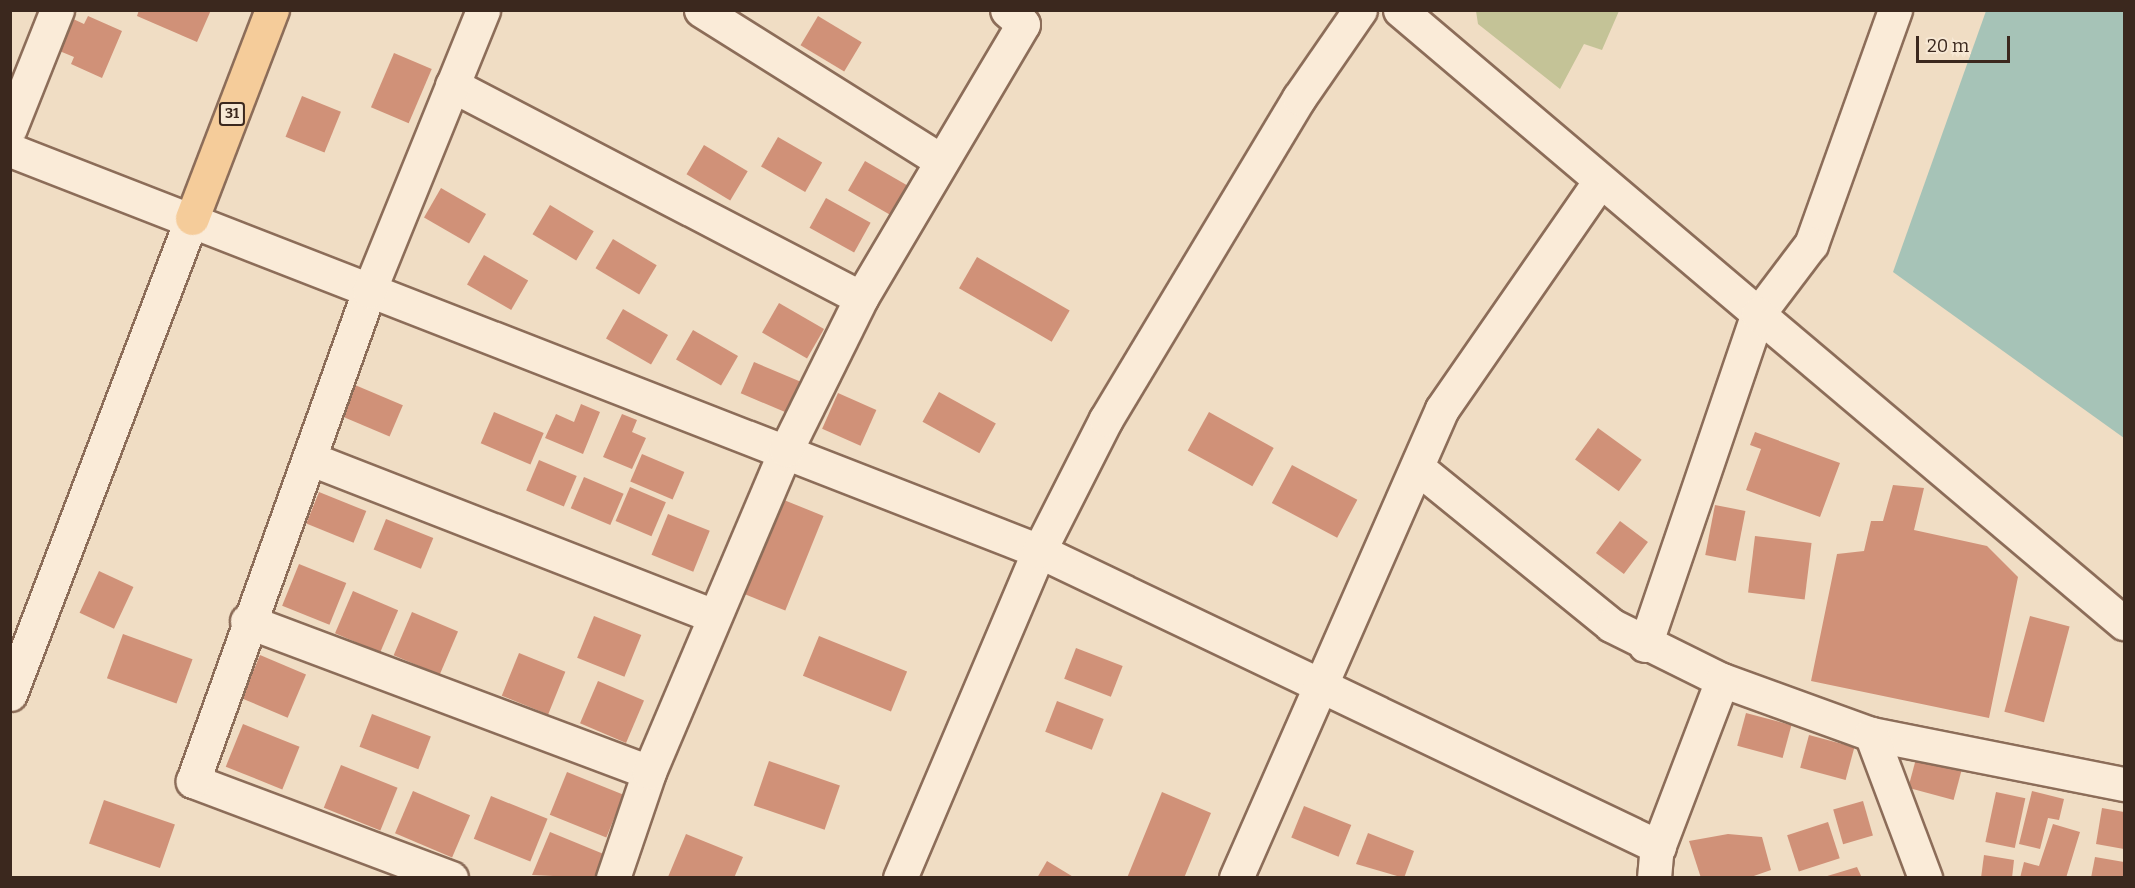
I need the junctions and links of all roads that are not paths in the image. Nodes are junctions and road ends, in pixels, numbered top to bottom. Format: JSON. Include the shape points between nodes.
{"nodes":[{"id":1,"x":57,"y":10,"type":"edge"},
{"id":2,"x":272,"y":10,"type":"edge"},
{"id":3,"x":483,"y":10,"type":"edge"},
{"id":4,"x":701,"y":10,"type":"edge"},
{"id":5,"x":1007,"y":10,"type":"edge"},
{"id":6,"x":1360,"y":10,"type":"edge"},
{"id":7,"x":1400,"y":10,"type":"edge"},
{"id":8,"x":1895,"y":10,"type":"edge"},
{"id":9,"x":452,"y":85,"type":"junction"},
{"id":10,"x":10,"y":128,"type":"edge"},
{"id":11,"x":10,"y":150,"type":"edge"},
{"id":12,"x":942,"y":161,"type":"junction"},
{"id":13,"x":1599,"y":182,"type":"junction"},
{"id":14,"x":192,"y":218,"type":"junction"},
{"id":15,"x":369,"y":291,"type":"junction"},
{"id":16,"x":861,"y":298,"type":"junction"},
{"id":17,"x":1758,"y":314,"type":"junction"},
{"id":18,"x":786,"y":450,"type":"junction"},
{"id":19,"x":311,"y":459,"type":"junction"},
{"id":20,"x":1418,"y":468,"type":"junction"},
{"id":21,"x":1039,"y":551,"type":"junction"},
{"id":22,"x":712,"y":615,"type":"junction"},
{"id":23,"x":247,"y":621,"type":"junction"},
{"id":24,"x":2124,"y":623,"type":"edge"},
{"id":25,"x":1645,"y":645,"type":"junction"},
{"id":26,"x":1722,"y":680,"type":"junction"},
{"id":27,"x":1321,"y":684,"type":"junction"},
{"id":28,"x":10,"y":694,"type":"edge"},
{"id":29,"x":1871,"y":734,"type":"junction"},
{"id":30,"x":649,"y":772,"type":"junction"},
{"id":31,"x":2124,"y":784,"type":"edge"},
{"id":32,"x":1657,"y":862,"type":"edge"},
{"id":33,"x":390,"y":867,"type":"edge"},
{"id":34,"x":452,"y":878,"type":"edge"},
{"id":35,"x":613,"y":878,"type":"edge"},
{"id":36,"x":900,"y":878,"type":"edge"},
{"id":37,"x":1236,"y":878,"type":"edge"},
{"id":38,"x":1925,"y":878,"type":"edge"}],
"edges":[{"from":1,"to":10,"type":"street"},
{"from":2,"to":14,"type":"main road","number":"31"},
{"from":3,"to":9,"type":"street"},
{"from":4,"to":12,"type":"street"},
{"from":5,"to":12,"type":"street","via":[[1023,24]]},
{"from":6,"to":21,"type":"street","via":[[1299,98],[1129,381]]},
{"from":7,"to":13,"type":"street"},
{"from":8,"to":17,"type":"street","via":[[1811,244]]},
{"from":9,"to":15,"type":"street"},
{"from":9,"to":16,"type":"street"},
{"from":11,"to":14,"type":"street"},
{"from":12,"to":16,"type":"street"},
{"from":13,"to":17,"type":"street"},
{"from":13,"to":20,"type":"street","via":[[1442,409]]},
{"from":14,"to":15,"type":"street"},
{"from":14,"to":28,"type":"street"},
{"from":15,"to":18,"type":"street"},
{"from":15,"to":19,"type":"street"},
{"from":16,"to":18,"type":"street"},
{"from":17,"to":24,"type":"street"},
{"from":17,"to":25,"type":"street"},
{"from":18,"to":21,"type":"street"},
{"from":18,"to":22,"type":"street"},
{"from":19,"to":22,"type":"street"},
{"from":19,"to":23,"type":"street"},
{"from":20,"to":25,"type":"street","via":[[1611,625]]},
{"from":20,"to":27,"type":"street"},
{"from":21,"to":27,"type":"street"},
{"from":21,"to":36,"type":"street"},
{"from":22,"to":30,"type":"street"},
{"from":23,"to":30,"type":"street"},
{"from":23,"to":33,"type":"street","via":[[193,781]]},
{"from":25,"to":26,"type":"street"},
{"from":26,"to":29,"type":"street"},
{"from":26,"to":32,"type":"street"},
{"from":27,"to":32,"type":"street"},
{"from":27,"to":37,"type":"street"},
{"from":29,"to":31,"type":"street"},
{"from":29,"to":38,"type":"street"},
{"from":30,"to":35,"type":"street"},
{"from":33,"to":34,"type":"street"}]}
